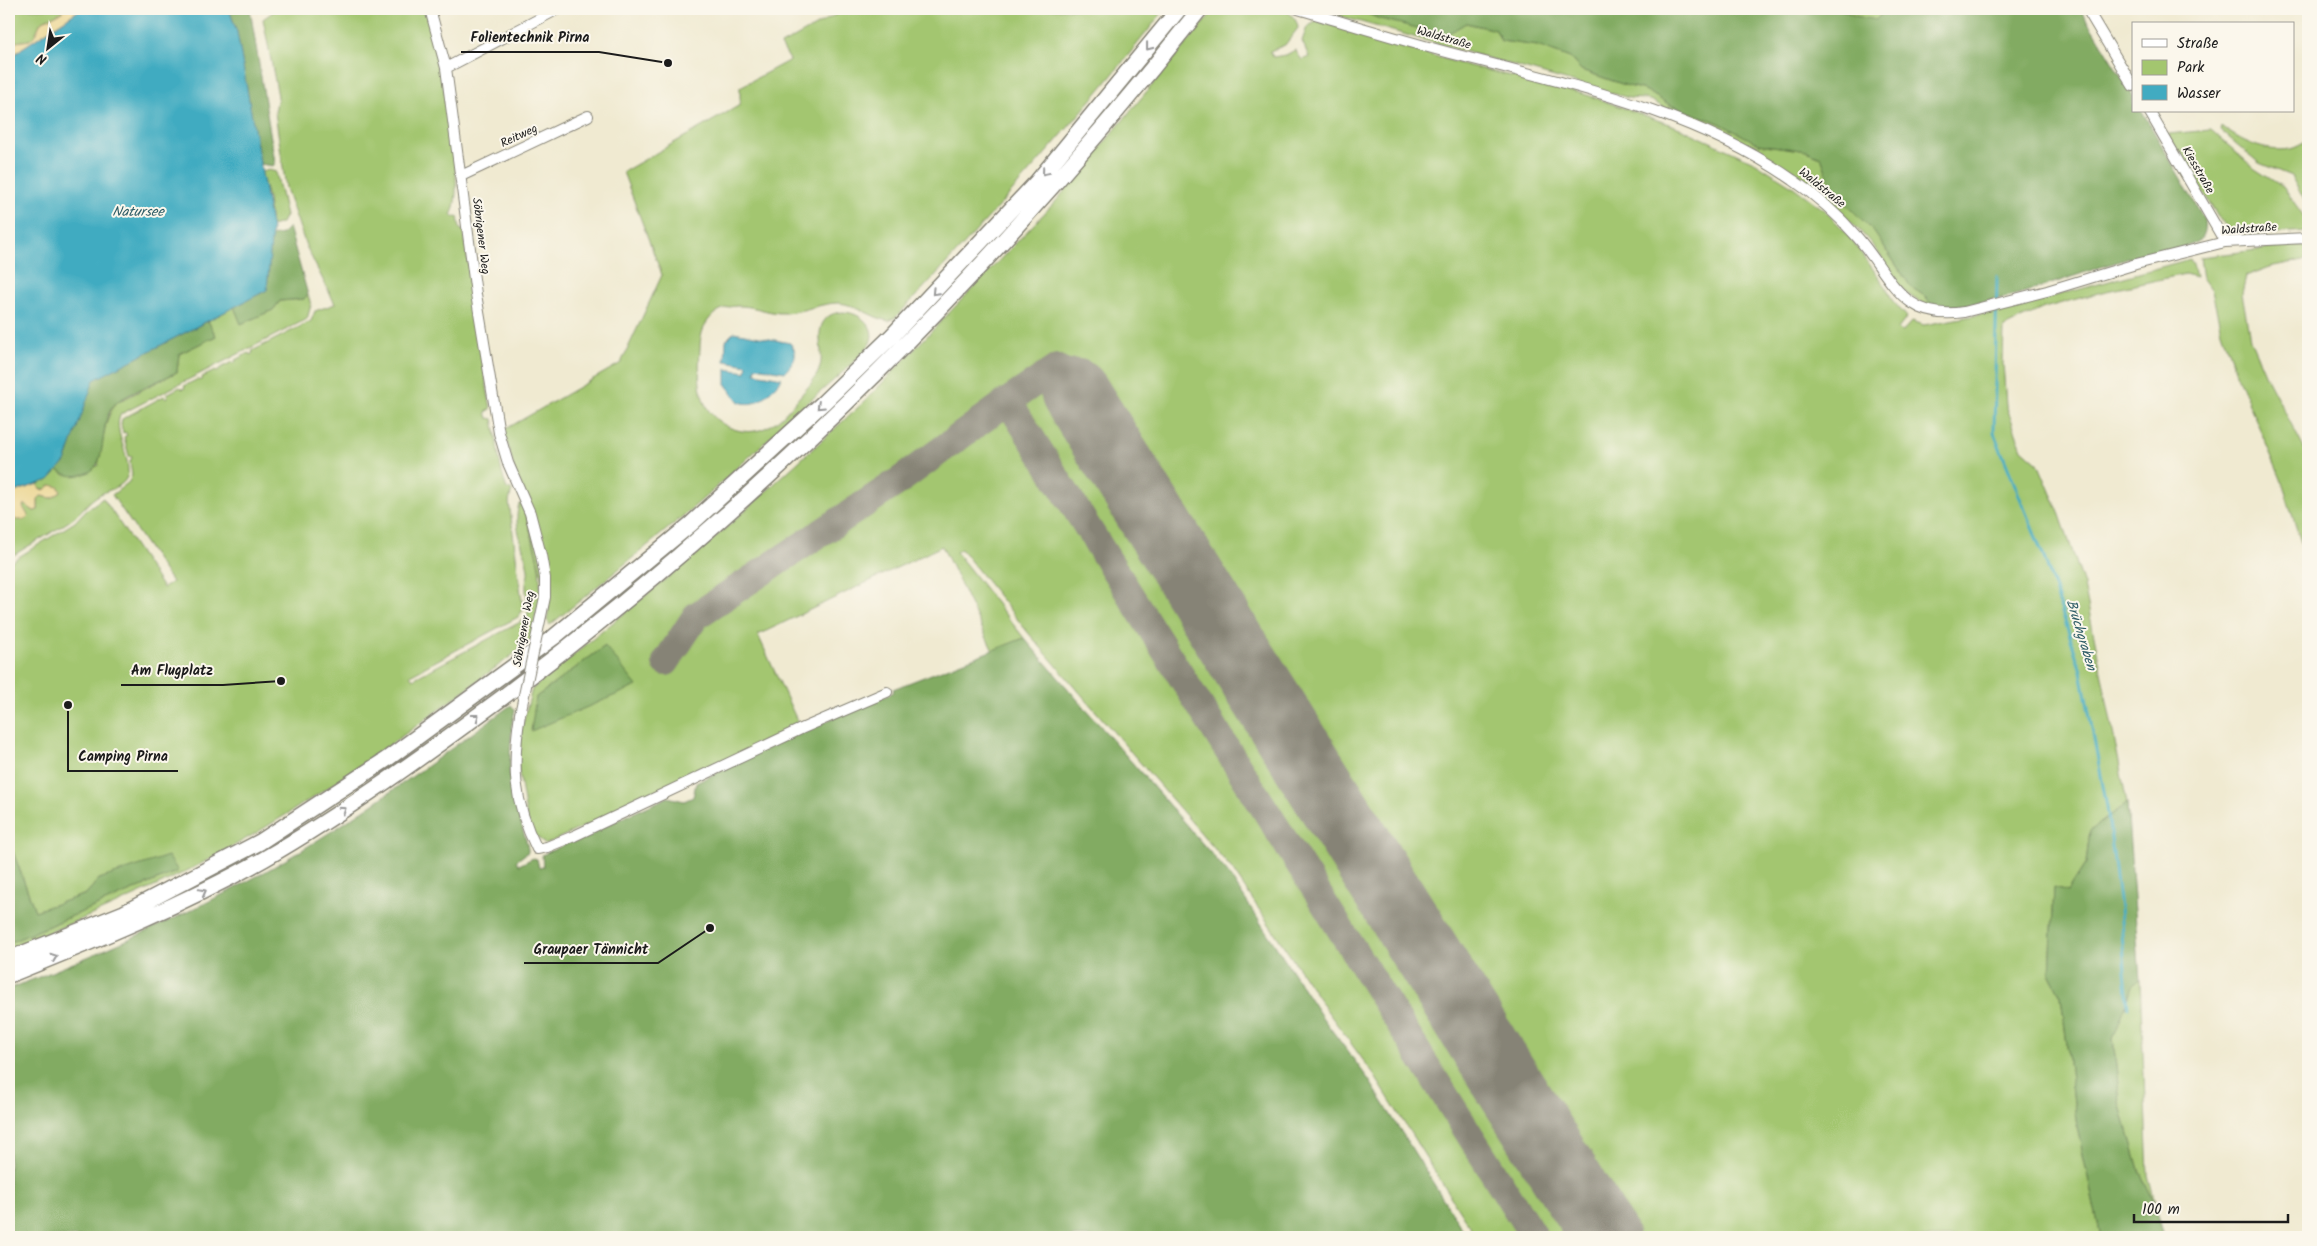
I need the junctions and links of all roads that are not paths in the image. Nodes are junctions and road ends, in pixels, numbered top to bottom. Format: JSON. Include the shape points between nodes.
{"nodes":[{"id":1,"x":430,"y":9,"type":"edge"},
{"id":2,"x":558,"y":9,"type":"edge"},
{"id":3,"x":1179,"y":9,"type":"edge"},
{"id":4,"x":1200,"y":9,"type":"edge"},
{"id":5,"x":1298,"y":9,"type":"edge"},
{"id":6,"x":2087,"y":9,"type":"edge"},
{"id":7,"x":446,"y":68,"type":"junction"},
{"id":8,"x":2132,"y":84,"type":"edge"},
{"id":9,"x":2149,"y":112,"type":"edge"},
{"id":10,"x":588,"y":116,"type":"dead end"},
{"id":11,"x":461,"y":176,"type":"junction"},
{"id":12,"x":2308,"y":238,"type":"edge"},
{"id":13,"x":2225,"y":242,"type":"junction"},
{"id":14,"x":887,"y":692,"type":"dead end"},
{"id":15,"x":9,"y":959,"type":"edge"},
{"id":16,"x":9,"y":975,"type":"edge"}],
"edges":[{"from":1,"to":7,"type":"street","name":"Söbrigener Weg"},
{"from":2,"to":7,"type":"street"},
{"from":3,"to":15,"type":"highway","one_way":true,"via":[[1036,182],[892,336],[691,524],[569,624],[387,760],[260,842],[124,913]]},
{"from":16,"to":4,"type":"highway","one_way":true,"via":[[108,936],[265,858],[393,776],[565,650],[704,535],[830,420],[905,345],[1049,192]]},
{"from":5,"to":13,"type":"street","name":"Waldstraße","via":[[1586,89],[1692,126],[1758,158],[1824,204],[1860,239],[1899,293],[1928,312],[1951,314],[1988,306]]},
{"from":6,"to":8,"type":"street"},
{"from":7,"to":11,"type":"street","name":"Söbrigener Weg"},
{"from":9,"to":13,"type":"street","name":"Kiesstraße"},
{"from":10,"to":11,"type":"street","name":"Reitweg"},
{"from":11,"to":14,"type":"street","name":"Söbrigener Weg","bridge":true,"via":[[499,433],[530,513],[545,578],[545,597],[520,714],[514,766],[525,822],[537,849],[574,836]]},
{"from":12,"to":13,"type":"street","name":"Waldstraße"}]}
